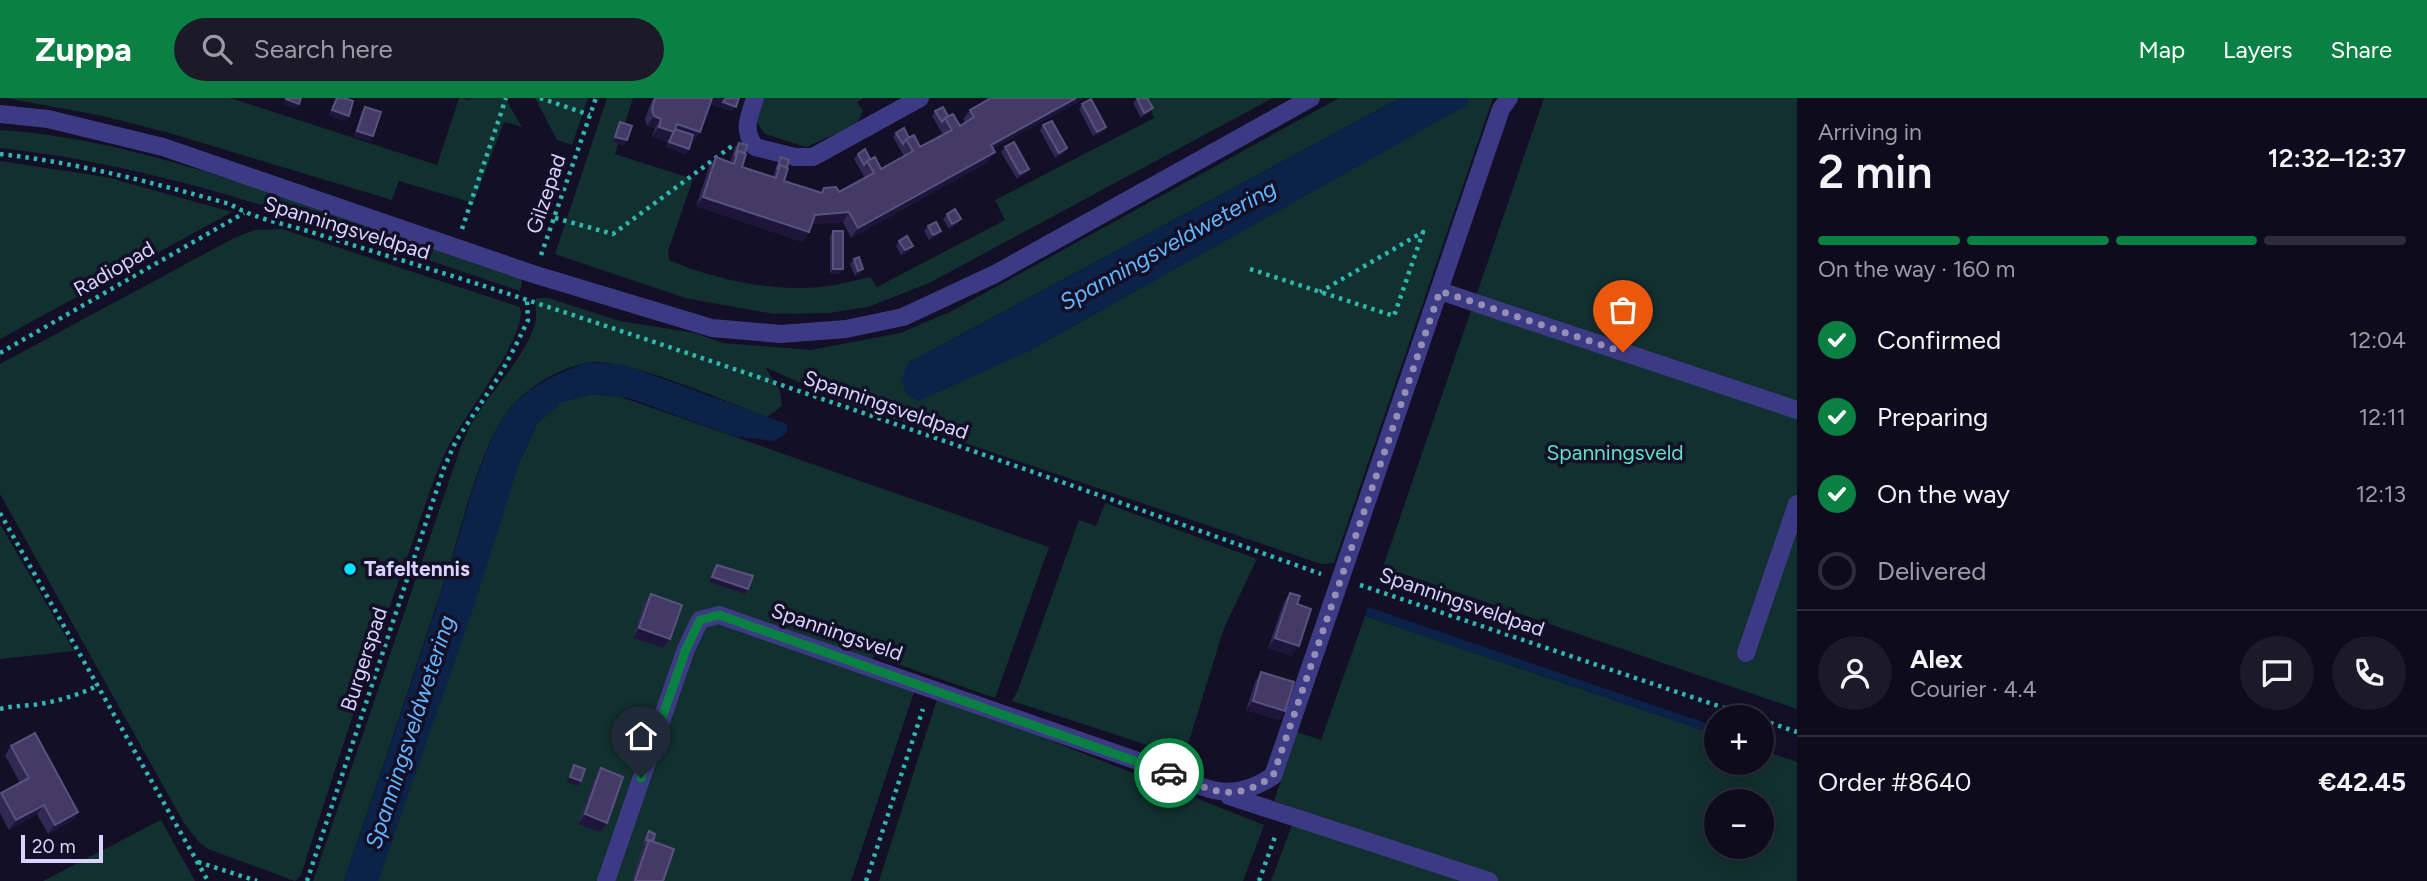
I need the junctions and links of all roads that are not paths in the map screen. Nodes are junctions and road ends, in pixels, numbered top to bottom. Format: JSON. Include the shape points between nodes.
{"nodes":[{"id":1,"x":755,"y":98,"type":"edge"},
{"id":2,"x":920,"y":98,"type":"edge"},
{"id":3,"x":1311,"y":98,"type":"edge"},
{"id":4,"x":1509,"y":98,"type":"edge"},
{"id":5,"x":0,"y":114,"type":"edge"},
{"id":6,"x":1440,"y":291,"type":"junction"},
{"id":7,"x":1797,"y":410,"type":"edge"},
{"id":8,"x":1797,"y":504,"type":"edge"},
{"id":9,"x":1746,"y":653,"type":"dead end"},
{"id":10,"x":1219,"y":793,"type":"junction"},
{"id":11,"x":606,"y":881,"type":"edge"},
{"id":12,"x":1489,"y":881,"type":"edge"}],
"edges":[{"from":1,"to":2,"type":"street","via":[[747,136],[755,147],[796,158],[813,158]]},
{"from":3,"to":5,"type":"street","via":[[995,274],[903,317],[846,329],[781,334],[712,328],[533,274],[163,147],[48,119]]},
{"from":4,"to":6,"type":"street","via":[[1501,109]]},
{"from":6,"to":7,"type":"street"},
{"from":6,"to":10,"type":"street","via":[[1273,776],[1240,793]]},
{"from":8,"to":9,"type":"street"},
{"from":10,"to":11,"type":"street","name":"Spanningsveld","via":[[719,615],[700,620],[686,649]]},
{"from":10,"to":12,"type":"street","name":"Spanningsveld"}]}
